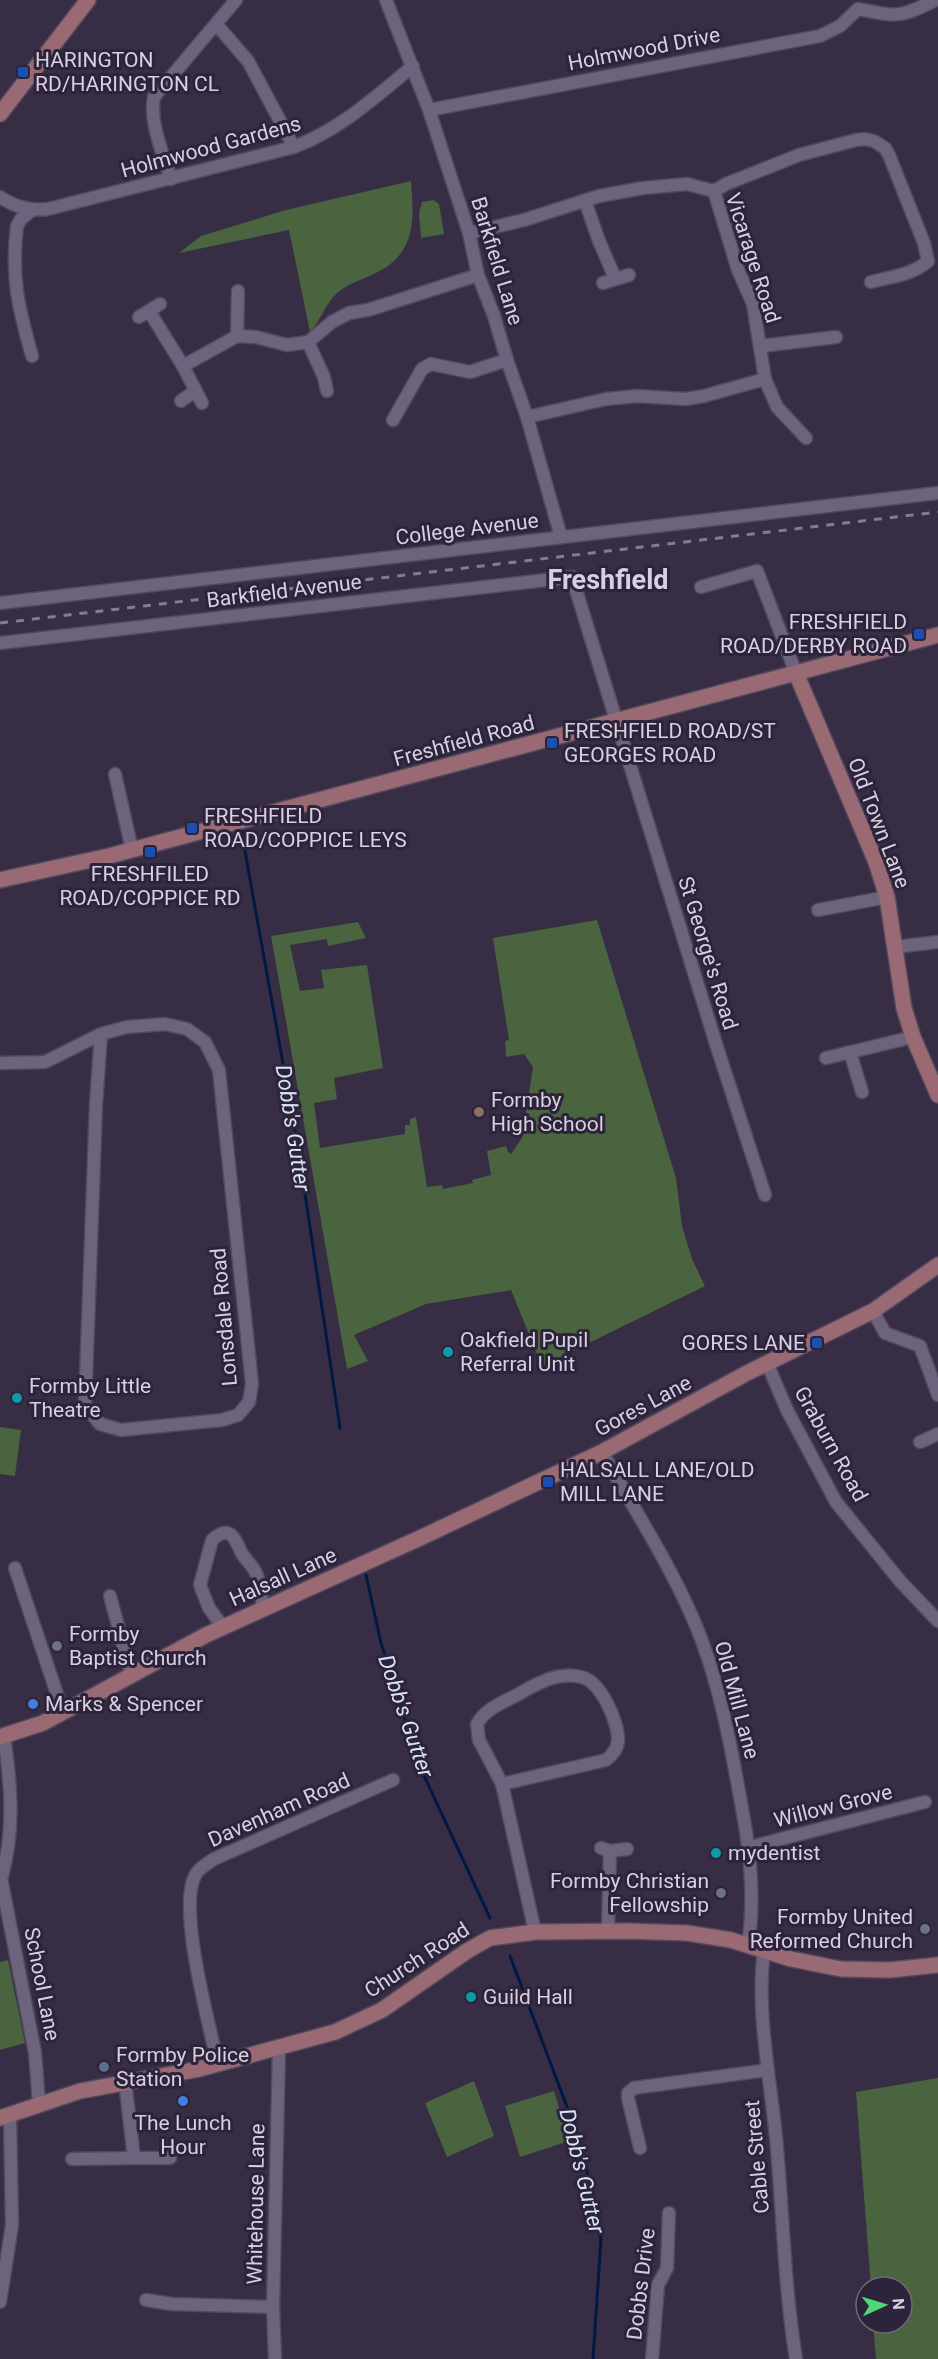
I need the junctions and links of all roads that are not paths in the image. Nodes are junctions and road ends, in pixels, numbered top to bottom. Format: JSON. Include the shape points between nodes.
{"nodes":[{"id":1,"x":236,"y":0,"type":"edge"},
{"id":2,"x":387,"y":0,"type":"edge"},
{"id":3,"x":936,"y":0,"type":"edge"},
{"id":4,"x":86,"y":1,"type":"edge"},
{"id":5,"x":857,"y":4,"type":"edge"},
{"id":6,"x":216,"y":24,"type":"junction"},
{"id":7,"x":413,"y":66,"type":"junction"},
{"id":8,"x":429,"y":110,"type":"junction"},
{"id":9,"x":0,"y":114,"type":"edge"},
{"id":10,"x":294,"y":147,"type":"junction"},
{"id":11,"x":171,"y":179,"type":"junction"},
{"id":12,"x":714,"y":191,"type":"junction"},
{"id":13,"x":0,"y":196,"type":"edge"},
{"id":14,"x":585,"y":201,"type":"junction"},
{"id":15,"x":31,"y":211,"type":"junction"},
{"id":16,"x":469,"y":233,"type":"junction"},
{"id":17,"x":478,"y":275,"type":"junction"},
{"id":18,"x":629,"y":275,"type":"dead end"},
{"id":19,"x":615,"y":278,"type":"junction"},
{"id":20,"x":870,"y":282,"type":"dead end"},
{"id":21,"x":603,"y":283,"type":"dead end"},
{"id":22,"x":238,"y":291,"type":"dead end"},
{"id":23,"x":160,"y":304,"type":"dead end"},
{"id":24,"x":237,"y":336,"type":"junction"},
{"id":25,"x":836,"y":337,"type":"dead end"},
{"id":26,"x":308,"y":342,"type":"junction"},
{"id":27,"x":761,"y":346,"type":"junction"},
{"id":28,"x":32,"y":356,"type":"dead end"},
{"id":29,"x":507,"y":360,"type":"junction"},
{"id":30,"x":183,"y":366,"type":"junction"},
{"id":31,"x":765,"y":379,"type":"junction"},
{"id":32,"x":195,"y":391,"type":"junction"},
{"id":33,"x":327,"y":391,"type":"dead end"},
{"id":34,"x":181,"y":400,"type":"dead end"},
{"id":35,"x":202,"y":403,"type":"dead end"},
{"id":36,"x":527,"y":417,"type":"junction"},
{"id":37,"x":393,"y":420,"type":"dead end"},
{"id":38,"x":806,"y":438,"type":"dead end"},
{"id":39,"x":938,"y":493,"type":"edge"},
{"id":40,"x":561,"y":537,"type":"junction"},
{"id":41,"x":701,"y":587,"type":"dead end"},
{"id":42,"x":0,"y":603,"type":"edge"},
{"id":43,"x":938,"y":636,"type":"edge"},
{"id":44,"x":0,"y":644,"type":"edge"},
{"id":45,"x":796,"y":673,"type":"junction"},
{"id":46,"x":617,"y":721,"type":"junction"},
{"id":47,"x":115,"y":774,"type":"dead end"},
{"id":48,"x":132,"y":850,"type":"junction"},
{"id":49,"x":0,"y":880,"type":"edge"},
{"id":50,"x":886,"y":897,"type":"junction"},
{"id":51,"x":818,"y":910,"type":"dead end"},
{"id":52,"x":938,"y":942,"type":"edge"},
{"id":53,"x":895,"y":947,"type":"junction"},
{"id":54,"x":101,"y":1034,"type":"junction"},
{"id":55,"x":914,"y":1037,"type":"junction"},
{"id":56,"x":850,"y":1052,"type":"junction"},
{"id":57,"x":826,"y":1058,"type":"dead end"},
{"id":58,"x":0,"y":1063,"type":"edge"},
{"id":59,"x":862,"y":1092,"type":"dead end"},
{"id":60,"x":938,"y":1095,"type":"edge"},
{"id":61,"x":765,"y":1195,"type":"dead end"},
{"id":62,"x":938,"y":1265,"type":"edge"},
{"id":63,"x":873,"y":1311,"type":"junction"},
{"id":64,"x":767,"y":1363,"type":"junction"},
{"id":65,"x":938,"y":1395,"type":"edge"},
{"id":66,"x":938,"y":1434,"type":"edge"},
{"id":67,"x":920,"y":1442,"type":"dead end"},
{"id":68,"x":602,"y":1452,"type":"junction"},
{"id":69,"x":357,"y":1566,"type":"joint"},
{"id":70,"x":15,"y":1568,"type":"dead end"},
{"id":71,"x":110,"y":1596,"type":"dead end"},
{"id":72,"x":263,"y":1608,"type":"junction"},
{"id":73,"x":938,"y":1621,"type":"edge"},
{"id":74,"x":224,"y":1627,"type":"junction"},
{"id":75,"x":131,"y":1674,"type":"junction"},
{"id":76,"x":63,"y":1712,"type":"junction"},
{"id":77,"x":2,"y":1737,"type":"edge"},
{"id":78,"x":393,"y":1780,"type":"dead end"},
{"id":79,"x":502,"y":1784,"type":"junction"},
{"id":80,"x":925,"y":1802,"type":"dead end"},
{"id":81,"x":750,"y":1847,"type":"junction"},
{"id":82,"x":627,"y":1849,"type":"dead end"},
{"id":83,"x":1,"y":1874,"type":"edge"},
{"id":84,"x":608,"y":1930,"type":"junction"},
{"id":85,"x":535,"y":1932,"type":"junction"},
{"id":86,"x":748,"y":1946,"type":"junction"},
{"id":87,"x":764,"y":1950,"type":"junction"},
{"id":88,"x":938,"y":1965,"type":"edge"},
{"id":89,"x":279,"y":2049,"type":"junction"},
{"id":90,"x":218,"y":2065,"type":"junction"},
{"id":91,"x":768,"y":2070,"type":"junction"},
{"id":92,"x":124,"y":2082,"type":"junction"},
{"id":93,"x":39,"y":2103,"type":"junction"},
{"id":94,"x":5,"y":2116,"type":"edge"},
{"id":95,"x":640,"y":2148,"type":"dead end"},
{"id":96,"x":134,"y":2158,"type":"junction"},
{"id":97,"x":170,"y":2158,"type":"dead end"},
{"id":98,"x":72,"y":2159,"type":"dead end"},
{"id":99,"x":669,"y":2213,"type":"dead end"},
{"id":100,"x":146,"y":2300,"type":"dead end"},
{"id":101,"x":0,"y":2302,"type":"edge"},
{"id":102,"x":273,"y":2307,"type":"junction"},
{"id":103,"x":274,"y":2359,"type":"edge"},
{"id":104,"x":652,"y":2359,"type":"edge"},
{"id":105,"x":796,"y":2359,"type":"edge"}],
"edges":[{"from":1,"to":6,"type":"street"},
{"from":2,"to":7,"type":"street","name":"Barkfield Lane"},
{"from":3,"to":5,"type":"street","via":[[897,16]]},
{"from":4,"to":9,"type":"street"},
{"from":5,"to":8,"type":"street","name":"Holmwood Drive","via":[[840,26],[820,36]]},
{"from":6,"to":10,"type":"street","via":[[248,61]]},
{"from":6,"to":11,"type":"street","via":[[154,97],[154,123]]},
{"from":7,"to":8,"type":"street","name":"Barkfield Lane"},
{"from":7,"to":10,"type":"street","name":"Holmwood Gardens","via":[[338,126]]},
{"from":8,"to":16,"type":"street","name":"Barkfield Lane"},
{"from":10,"to":11,"type":"street","name":"Holmwood Gardens"},
{"from":11,"to":15,"type":"street","name":"Holmwood Gardens"},
{"from":12,"to":14,"type":"street","name":"Vicarage Road","via":[[687,184],[643,188]]},
{"from":12,"to":20,"type":"street","via":[[810,152],[865,139],[880,144],[897,172],[928,261],[921,268]]},
{"from":12,"to":27,"type":"street","name":"Vicarage Road","via":[[738,270],[753,304]]},
{"from":13,"to":15,"type":"street"},
{"from":14,"to":16,"type":"street","name":"Vicarage Road"},
{"from":14,"to":19,"type":"street"},
{"from":15,"to":28,"type":"street","via":[[17,226],[14,280]]},
{"from":16,"to":17,"type":"street","name":"Barkfield Lane"},
{"from":17,"to":26,"type":"street","via":[[349,313]]},
{"from":17,"to":29,"type":"street","name":"Barkfield Lane"},
{"from":18,"to":19,"type":"street"},
{"from":19,"to":21,"type":"street"},
{"from":22,"to":24,"type":"street"},
{"from":23,"to":30,"type":"street","via":[[144,314]]},
{"from":24,"to":26,"type":"street","via":[[287,345]]},
{"from":24,"to":30,"type":"street"},
{"from":25,"to":27,"type":"street"},
{"from":26,"to":33,"type":"street"},
{"from":27,"to":31,"type":"street","name":"Vicarage Road"},
{"from":29,"to":36,"type":"street","name":"Barkfield Lane"},
{"from":29,"to":37,"type":"street","via":[[470,372],[431,364],[422,369]]},
{"from":30,"to":32,"type":"street"},
{"from":31,"to":36,"type":"street","via":[[686,399],[606,399]]},
{"from":31,"to":38,"type":"street","name":"Vicarage Road","via":[[777,407]]},
{"from":32,"to":34,"type":"street"},
{"from":32,"to":35,"type":"street"},
{"from":36,"to":40,"type":"street","name":"Barkfield Lane"},
{"from":39,"to":40,"type":"street","name":"College Avenue"},
{"from":40,"to":42,"type":"street","name":"College Avenue"},
{"from":41,"to":45,"type":"street","via":[[757,571]]},
{"from":43,"to":45,"type":"street","name":"Freshfield Road"},
{"from":44,"to":46,"type":"street","name":"Barkfield Avenue","via":[[572,577]]},
{"from":45,"to":46,"type":"street","name":"Freshfield Road"},
{"from":45,"to":50,"type":"street","name":"Old Town Lane","via":[[871,848]]},
{"from":46,"to":48,"type":"street","name":"Freshfield Road"},
{"from":46,"to":61,"type":"street","name":"St George's Road"},
{"from":47,"to":48,"type":"street"},
{"from":48,"to":49,"type":"street","name":"Freshfield Road"},
{"from":50,"to":51,"type":"street"},
{"from":50,"to":53,"type":"street","name":"Old Town Lane"},
{"from":52,"to":53,"type":"street"},
{"from":53,"to":55,"type":"street","name":"Old Town Lane","via":[[904,1008]]},
{"from":54,"to":54,"type":"street","name":"Lonsdale Road","via":[[85,1406],[100,1424],[121,1430],[238,1415],[249,1402],[252,1384],[219,1070],[205,1042],[187,1029],[165,1024]]},
{"from":54,"to":58,"type":"street","name":"Lonsdale Road","via":[[45,1062]]},
{"from":55,"to":56,"type":"street"},
{"from":55,"to":60,"type":"street","name":"Old Town Lane"},
{"from":56,"to":57,"type":"street"},
{"from":56,"to":59,"type":"street"},
{"from":62,"to":63,"type":"street","name":"Gores Lane"},
{"from":63,"to":64,"type":"street","name":"Gores Lane"},
{"from":63,"to":65,"type":"street","via":[[885,1333],[920,1346]]},
{"from":64,"to":68,"type":"street","name":"Gores Lane"},
{"from":64,"to":73,"type":"street","name":"Graburn Road","via":[[836,1502]]},
{"from":66,"to":67,"type":"street"},
{"from":68,"to":69,"type":"street","name":"Gores Lane"},
{"from":68,"to":81,"type":"street","name":"Old Mill Lane","via":[[701,1639],[720,1696]]},
{"from":69,"to":72,"type":"street","name":"Halsall Lane"},
{"from":70,"to":76,"type":"street"},
{"from":71,"to":75,"type":"street"},
{"from":72,"to":74,"type":"street","name":"Halsall Lane"},
{"from":72,"to":74,"type":"street","via":[[258,1577],[236,1538],[218,1535],[212,1540],[200,1585],[209,1608]]},
{"from":74,"to":75,"type":"street","name":"Halsall Lane"},
{"from":75,"to":76,"type":"street","name":"Halsall Lane"},
{"from":76,"to":77,"type":"street","name":"Halsall Lane"},
{"from":77,"to":83,"type":"street","via":[[12,1814],[8,1855]]},
{"from":78,"to":90,"type":"street","name":"Davenham Road","via":[[214,1859],[194,1876],[189,1897],[190,1921]]},
{"from":79,"to":79,"type":"street","via":[[478,1740],[477,1724],[481,1717],[548,1678],[585,1677],[596,1686],[606,1699],[617,1732],[614,1753],[606,1760]]},
{"from":79,"to":85,"type":"street"},
{"from":80,"to":81,"type":"street","name":"Willow Grove"},
{"from":81,"to":86,"type":"street","name":"Old Mill Lane","via":[[752,1903]]},
{"from":82,"to":84,"type":"street","via":[[605,1850]]},
{"from":83,"to":93,"type":"street","name":"School Lane","via":[[35,2053]]},
{"from":84,"to":85,"type":"street","name":"Church Road"},
{"from":84,"to":86,"type":"street","name":"Church Road","via":[[710,1935]]},
{"from":85,"to":89,"type":"street","name":"Church Road","via":[[490,1938],[369,2017]]},
{"from":86,"to":87,"type":"street","name":"Church Road"},
{"from":87,"to":88,"type":"street","name":"Church Road","via":[[841,1970]]},
{"from":87,"to":91,"type":"street","name":"Cable Street","via":[[761,1971]]},
{"from":89,"to":90,"type":"street","name":"Church Road"},
{"from":89,"to":102,"type":"street","name":"Whitehouse Lane"},
{"from":90,"to":92,"type":"street","name":"Church Road"},
{"from":91,"to":95,"type":"street","via":[[634,2088],[628,2098]]},
{"from":91,"to":105,"type":"street","name":"Cable Street"},
{"from":92,"to":93,"type":"street","name":"Church Road"},
{"from":92,"to":96,"type":"street"},
{"from":93,"to":94,"type":"street","name":"Church Road"},
{"from":94,"to":101,"type":"street","via":[[12,2225]]},
{"from":96,"to":97,"type":"street"},
{"from":96,"to":98,"type":"street"},
{"from":99,"to":104,"type":"street","name":"Dobbs Drive","via":[[667,2268],[658,2285]]},
{"from":100,"to":102,"type":"street"},
{"from":102,"to":103,"type":"street","name":"Whitehouse Lane"}]}
